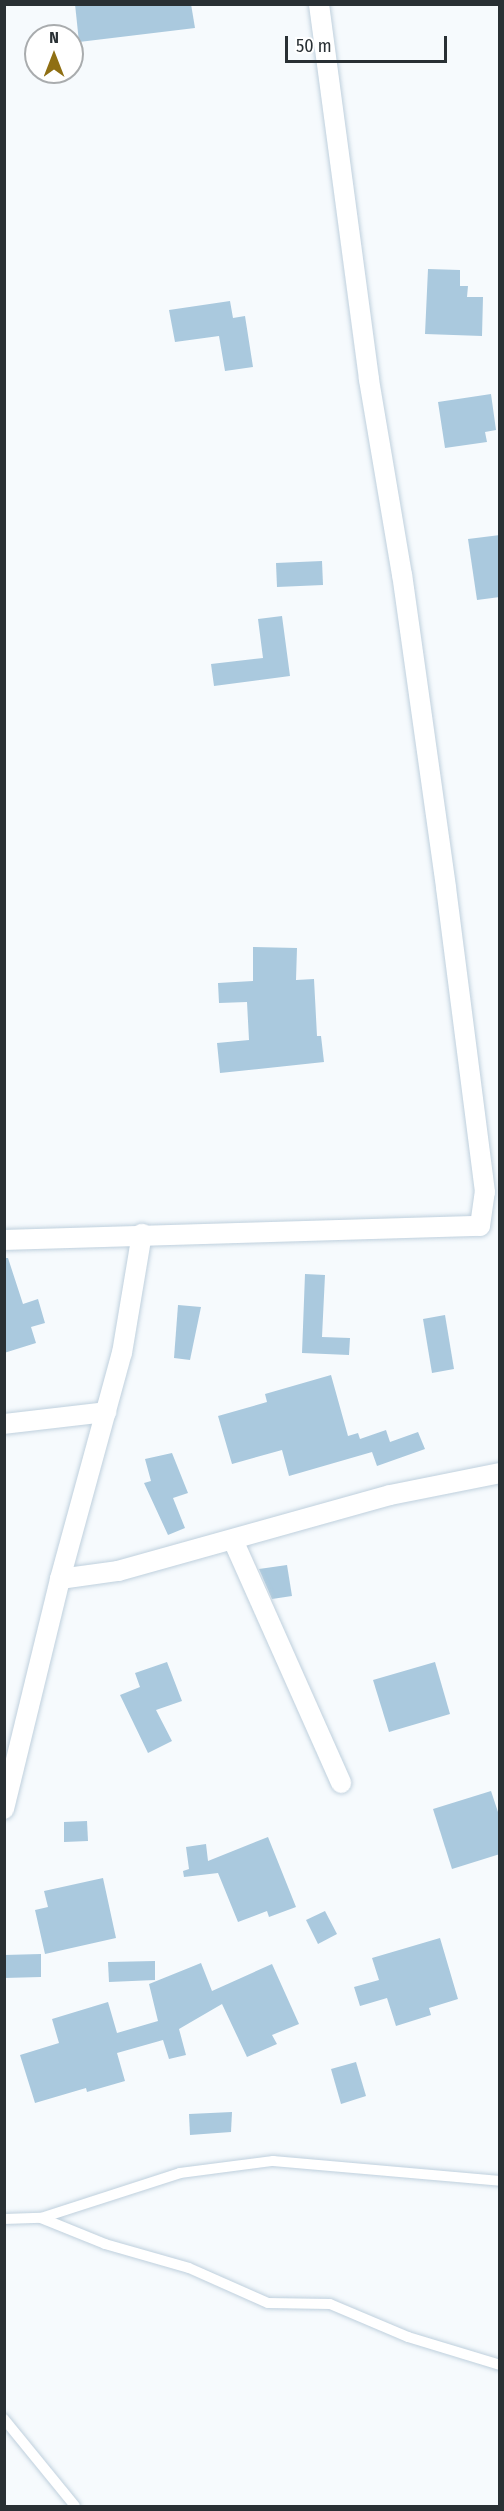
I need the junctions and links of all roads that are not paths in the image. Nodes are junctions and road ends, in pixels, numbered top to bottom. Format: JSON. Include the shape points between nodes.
{"nodes":[{"id":1,"x":319,"y":4,"type":"edge"},
{"id":2,"x":490,"y":1227,"type":"edge"},
{"id":3,"x":142,"y":1234,"type":"junction"},
{"id":4,"x":4,"y":1240,"type":"edge"},
{"id":5,"x":106,"y":1412,"type":"junction"},
{"id":6,"x":4,"y":1424,"type":"edge"},
{"id":7,"x":500,"y":1473,"type":"edge"},
{"id":8,"x":233,"y":1540,"type":"junction"},
{"id":9,"x":60,"y":1580,"type":"junction"},
{"id":10,"x":341,"y":1784,"type":"dead end"},
{"id":11,"x":4,"y":1809,"type":"edge"},
{"id":12,"x":500,"y":2181,"type":"edge"},
{"id":13,"x":41,"y":2218,"type":"junction"},
{"id":14,"x":4,"y":2219,"type":"edge"},
{"id":15,"x":500,"y":2365,"type":"edge"},
{"id":16,"x":4,"y":2419,"type":"edge"},
{"id":17,"x":75,"y":2506,"type":"edge"}],
"edges":[{"from":1,"to":2,"type":"street","via":[[369,379],[402,575],[446,887]]},
{"from":2,"to":3,"type":"street"},
{"from":3,"to":4,"type":"street"},
{"from":3,"to":5,"type":"street","via":[[122,1353]]},
{"from":5,"to":6,"type":"street"},
{"from":5,"to":9,"type":"street"},
{"from":7,"to":8,"type":"street","via":[[390,1495]]},
{"from":8,"to":9,"type":"street","via":[[118,1570]]},
{"from":8,"to":10,"type":"street"},
{"from":9,"to":11,"type":"street"},
{"from":12,"to":13,"type":"lane","via":[[273,2161],[180,2173]]},
{"from":13,"to":14,"type":"lane"},
{"from":13,"to":15,"type":"lane","via":[[105,2244],[189,2268],[268,2303],[330,2304],[408,2337]]},
{"from":16,"to":17,"type":"lane"}]}
